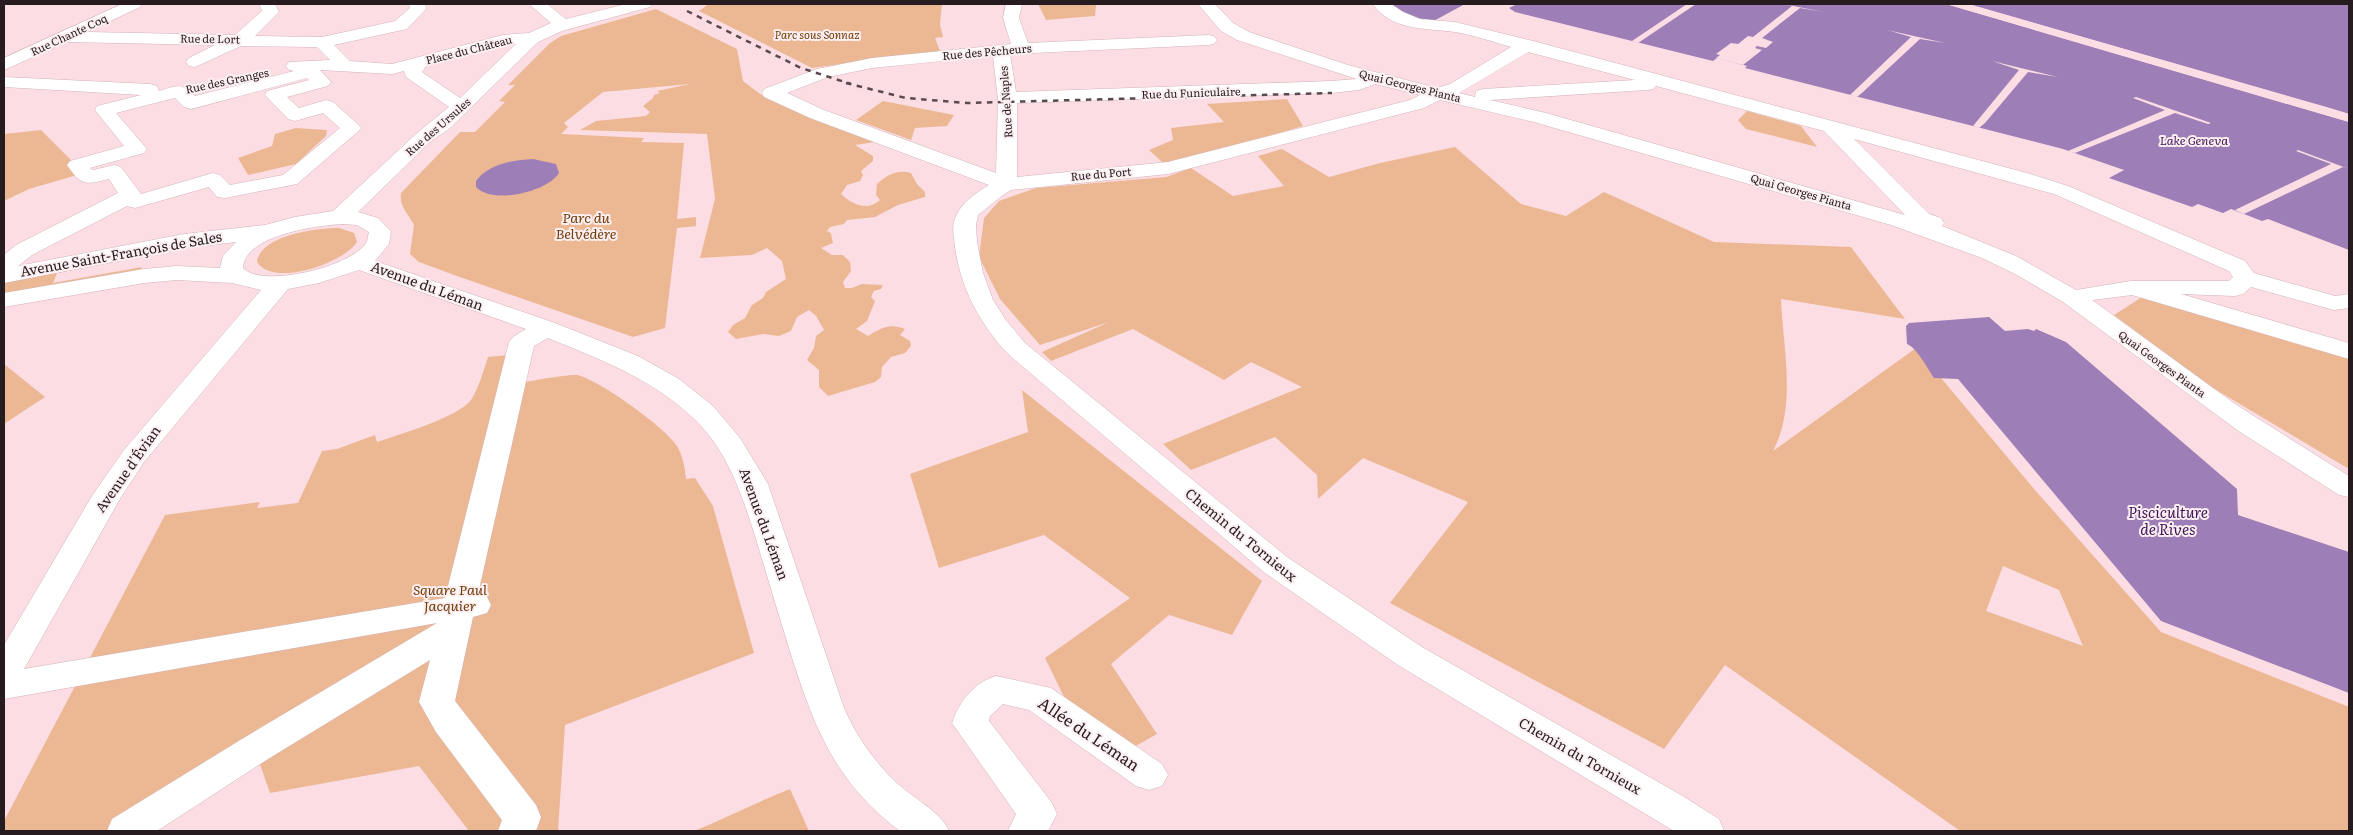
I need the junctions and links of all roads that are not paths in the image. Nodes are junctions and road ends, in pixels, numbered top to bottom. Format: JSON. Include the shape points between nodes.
{"nodes":[{"id":1,"x":134,"y":4,"type":"edge"},
{"id":2,"x":267,"y":4,"type":"edge"},
{"id":3,"x":417,"y":4,"type":"edge"},
{"id":4,"x":537,"y":4,"type":"edge"},
{"id":5,"x":644,"y":4,"type":"edge"},
{"id":6,"x":1014,"y":4,"type":"edge"},
{"id":7,"x":1206,"y":4,"type":"edge"},
{"id":8,"x":1381,"y":4,"type":"edge"},
{"id":9,"x":563,"y":25,"type":"junction"},
{"id":10,"x":65,"y":37,"type":"junction"},
{"id":11,"x":532,"y":38,"type":"junction"},
{"id":12,"x":239,"y":40,"type":"junction"},
{"id":13,"x":1208,"y":40,"type":"dead end"},
{"id":14,"x":322,"y":42,"type":"junction"},
{"id":15,"x":1527,"y":46,"type":"junction"},
{"id":16,"x":1021,"y":48,"type":"junction"},
{"id":17,"x":1000,"y":50,"type":"junction"},
{"id":18,"x":195,"y":62,"type":"dead end"},
{"id":19,"x":420,"y":62,"type":"junction"},
{"id":20,"x":4,"y":65,"type":"edge"},
{"id":21,"x":345,"y":66,"type":"junction"},
{"id":22,"x":1372,"y":78,"type":"junction"},
{"id":23,"x":4,"y":82,"type":"edge"},
{"id":24,"x":1673,"y":84,"type":"junction"},
{"id":25,"x":179,"y":91,"type":"junction"},
{"id":26,"x":771,"y":93,"type":"joint"},
{"id":27,"x":1438,"y":94,"type":"junction"},
{"id":28,"x":1008,"y":98,"type":"junction"},
{"id":29,"x":461,"y":107,"type":"junction"},
{"id":30,"x":1830,"y":126,"type":"junction"},
{"id":31,"x":1006,"y":184,"type":"junction"},
{"id":32,"x":131,"y":196,"type":"junction"},
{"id":33,"x":340,"y":217,"type":"junction"},
{"id":34,"x":269,"y":232,"type":"junction"},
{"id":35,"x":1989,"y":244,"type":"dead end"},
{"id":36,"x":356,"y":262,"type":"junction"},
{"id":37,"x":4,"y":266,"type":"edge"},
{"id":38,"x":235,"y":266,"type":"junction"},
{"id":39,"x":4,"y":276,"type":"edge"},
{"id":40,"x":54,"y":278,"type":"dead end"},
{"id":41,"x":2246,"y":278,"type":"junction"},
{"id":42,"x":280,"y":284,"type":"junction"},
{"id":43,"x":2138,"y":288,"type":"junction"},
{"id":44,"x":2072,"y":298,"type":"junction"},
{"id":45,"x":4,"y":300,"type":"edge"},
{"id":46,"x":2349,"y":301,"type":"edge"},
{"id":47,"x":546,"y":328,"type":"junction"},
{"id":48,"x":2349,"y":351,"type":"edge"},
{"id":49,"x":2349,"y":488,"type":"edge"},
{"id":50,"x":463,"y":614,"type":"junction"},
{"id":51,"x":4,"y":674,"type":"edge"},
{"id":52,"x":4,"y":686,"type":"edge"},
{"id":53,"x":1149,"y":775,"type":"dead end"},
{"id":54,"x":126,"y":831,"type":"edge"},
{"id":55,"x":517,"y":831,"type":"edge"},
{"id":56,"x":930,"y":831,"type":"edge"},
{"id":57,"x":1027,"y":831,"type":"edge"},
{"id":58,"x":1705,"y":831,"type":"edge"}],
"edges":[{"from":1,"to":10,"type":"street","name":"Rue Chante Coq"},
{"from":2,"to":12,"type":"street","via":[[271,12]]},
{"from":3,"to":14,"type":"street","name":"Rue de Lort","via":[[418,9],[401,25]]},
{"from":4,"to":9,"type":"street"},
{"from":5,"to":9,"type":"street","name":"Rue des Ursules"},
{"from":6,"to":16,"type":"street","name":"Rue de Naples","via":[[1011,18]]},
{"from":7,"to":22,"type":"street","name":"Quai Georges Pianta","via":[[1227,27],[1243,36]]},
{"from":8,"to":15,"type":"street","via":[[1405,20],[1433,28],[1455,27]]},
{"from":9,"to":11,"type":"street","name":"Rue des Ursules"},
{"from":10,"to":12,"type":"street","name":"Rue de Lort"},
{"from":10,"to":20,"type":"street","name":"Rue Chante Coq"},
{"from":11,"to":19,"type":"street","name":"Place du Château","via":[[503,40]]},
{"from":11,"to":29,"type":"street","name":"Rue des Ursules"},
{"from":12,"to":14,"type":"street","name":"Rue de Lort"},
{"from":12,"to":18,"type":"street"},
{"from":13,"to":16,"type":"street","name":"Rue des Pêcheurs"},
{"from":14,"to":21,"type":"street"},
{"from":15,"to":24,"type":"street"},
{"from":15,"to":27,"type":"street","name":"Rue du Port","via":[[1456,88]]},
{"from":16,"to":17,"type":"street","name":"Rue des Pêcheurs"},
{"from":17,"to":26,"type":"street","name":"Rue des Pêcheurs","via":[[837,70]]},
{"from":17,"to":28,"type":"street","name":"Rue de Naples"},
{"from":19,"to":21,"type":"street","name":"Rue des Granges","via":[[388,69]]},
{"from":19,"to":29,"type":"street","name":"Place du Château","via":[[412,73]]},
{"from":21,"to":25,"type":"street","name":"Rue des Granges","via":[[295,66]]},
{"from":22,"to":27,"type":"street","name":"Quai Georges Pianta"},
{"from":22,"to":28,"type":"street","name":"Rue du Funiculaire","via":[[1360,85],[1332,87]]},
{"from":23,"to":25,"type":"street","name":"Rue des Granges"},
{"from":24,"to":27,"type":"street","via":[[1480,95]]},
{"from":24,"to":30,"type":"street"},
{"from":25,"to":32,"type":"street","via":[[104,110],[137,149],[77,165],[88,178],[114,171]]},
{"from":25,"to":32,"type":"street","via":[[191,103],[311,72],[322,82],[274,95],[295,115],[326,106],[352,128],[290,180],[225,192],[213,179],[135,202]]},
{"from":26,"to":31,"type":"street","name":"Rue du Port","via":[[817,114]]},
{"from":27,"to":31,"type":"street","name":"Rue du Port","via":[[1418,104],[1168,168]]},
{"from":27,"to":44,"type":"street","name":"Quai Georges Pianta","via":[[1539,118],[1919,226],[1998,257]]},
{"from":28,"to":31,"type":"street","name":"Rue de Naples"},
{"from":29,"to":33,"type":"street","name":"Rue des Ursules","via":[[423,138]]},
{"from":30,"to":35,"type":"street","via":[[1921,220]]},
{"from":30,"to":41,"type":"street","via":[[2060,190],[2237,266]]},
{"from":31,"to":58,"type":"street","name":"Chemin du Tornieux","via":[[985,196],[971,210],[965,219],[964,229],[968,264],[980,299],[1016,348],[1276,565],[1410,656]]},
{"from":32,"to":37,"type":"street","via":[[24,250]]},
{"from":33,"to":34,"type":"street","via":[[305,221]]},
{"from":33,"to":36,"type":"street","via":[[367,221],[380,231],[377,246]]},
{"from":34,"to":38,"type":"street","via":[[243,247]]},
{"from":34,"to":39,"type":"street","name":"Avenue Saint-François de Sales","via":[[184,241]]},
{"from":36,"to":42,"type":"street","via":[[320,276]]},
{"from":36,"to":47,"type":"street","name":"Avenue du Léman"},
{"from":38,"to":40,"type":"street","via":[[156,259]]},
{"from":38,"to":42,"type":"street","via":[[258,283]]},
{"from":38,"to":45,"type":"street","name":"Avenue Saint-François de Sales","via":[[152,275]]},
{"from":41,"to":43,"type":"street","via":[[2235,289]]},
{"from":41,"to":46,"type":"street","via":[[2334,303]]},
{"from":42,"to":51,"type":"street","name":"Avenue d'Évian","via":[[134,456],[107,496]]},
{"from":43,"to":44,"type":"street","via":[[2096,291]]},
{"from":43,"to":48,"type":"street"},
{"from":44,"to":49,"type":"street","name":"Quai Georges Pianta","via":[[2215,403]]},
{"from":47,"to":50,"type":"street","via":[[522,342]]},
{"from":47,"to":56,"type":"street","name":"Avenue du Léman","via":[[629,362],[670,385],[703,412],[730,444],[755,492],[838,738],[858,768],[884,797]]},
{"from":50,"to":52,"type":"street"},
{"from":50,"to":54,"type":"street"},
{"from":50,"to":55,"type":"street","via":[[437,702],[522,817]]},
{"from":53,"to":57,"type":"street","name":"Allée du Léman","via":[[1039,698],[996,690],[975,709],[970,723],[1038,814]]}]}
